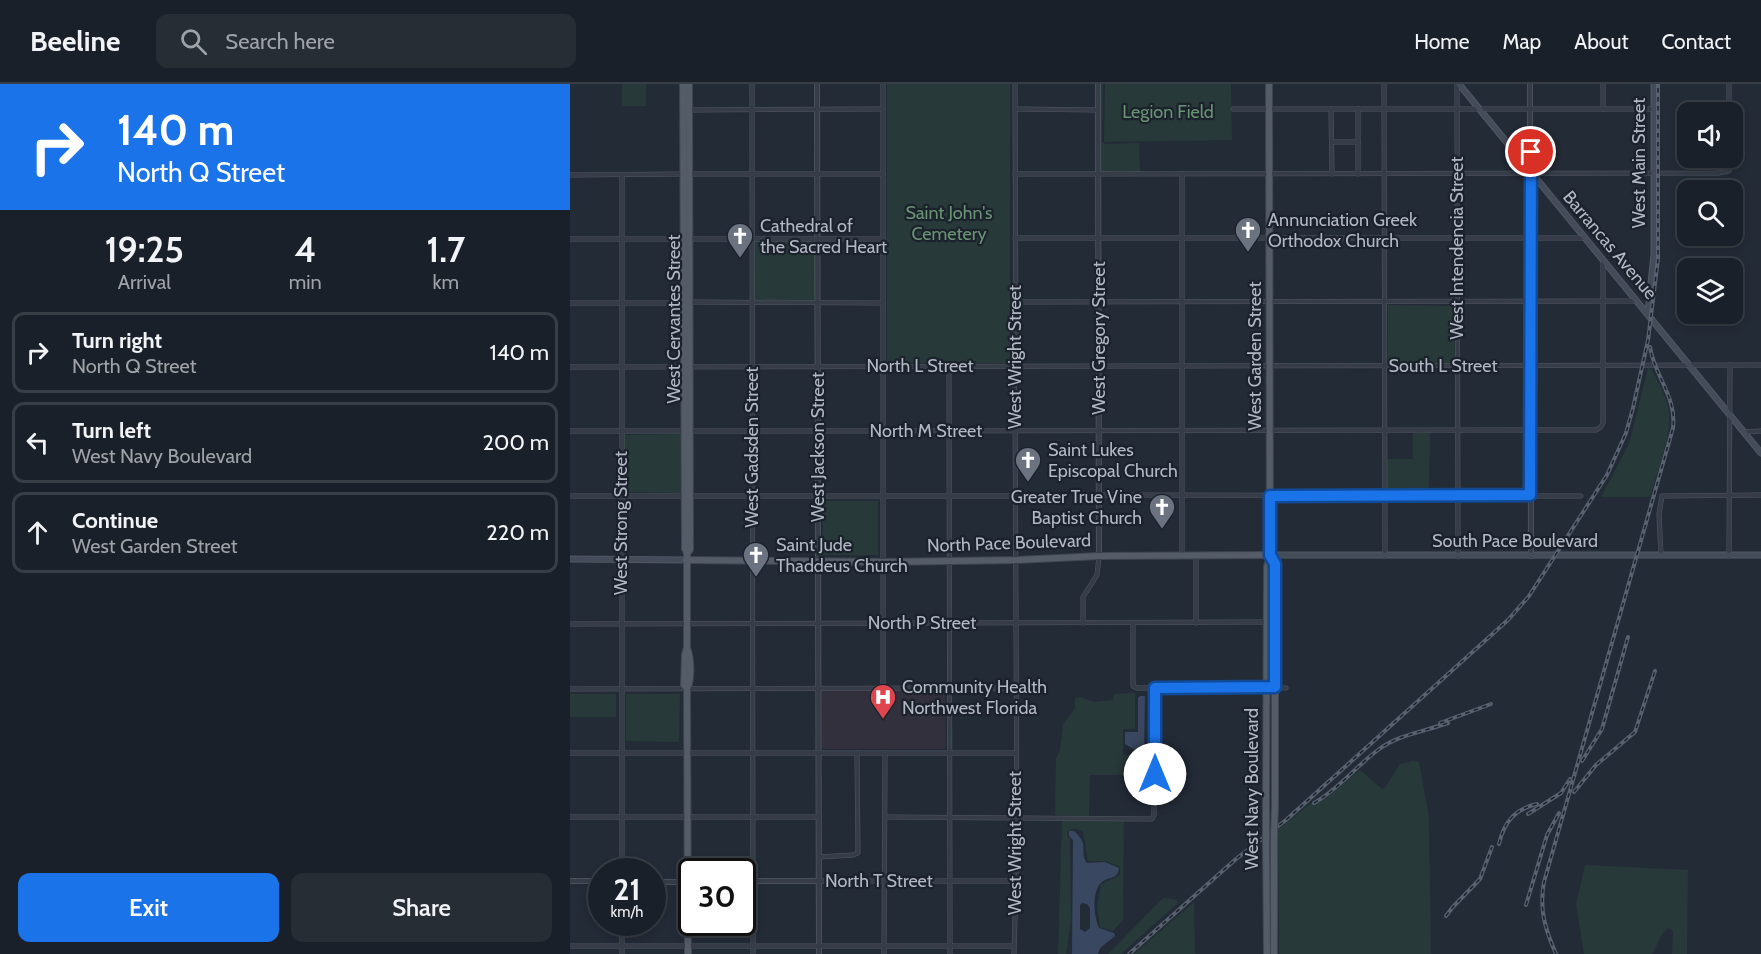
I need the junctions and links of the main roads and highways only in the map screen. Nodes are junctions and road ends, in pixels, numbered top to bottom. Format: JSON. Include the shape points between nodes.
{"nodes":[{"id":1,"x":686,"y":84,"type":"edge"},
{"id":2,"x":1269,"y":84,"type":"edge"},
{"id":3,"x":1458,"y":84,"type":"edge"},
{"id":4,"x":1654,"y":84,"type":"edge"},
{"id":5,"x":686,"y":174,"type":"junction"},
{"id":6,"x":1648,"y":313,"type":"junction"},
{"id":7,"x":1761,"y":453,"type":"edge"},
{"id":8,"x":1270,"y":555,"type":"junction"},
{"id":9,"x":1761,"y":555,"type":"edge"},
{"id":10,"x":687,"y":556,"type":"junction"},
{"id":11,"x":570,"y":559,"type":"edge"},
{"id":12,"x":688,"y":858,"type":"edge"},
{"id":13,"x":688,"y":936,"type":"edge"},
{"id":14,"x":688,"y":954,"type":"edge"},
{"id":15,"x":1267,"y":954,"type":"edge"},
{"id":16,"x":1274,"y":954,"type":"edge"}],
"edges":[{"from":1,"to":5,"type":"main road","name":"West Cervantes Street"},
{"from":1,"to":5,"type":"main road","name":"West Cervantes Street"},
{"from":2,"to":8,"type":"main road","name":"West Garden Street"},
{"from":3,"to":6,"type":"main road","name":"Barrancas Avenue"},
{"from":4,"to":6,"type":"main road","name":"West Main Street","via":[[1654,254]]},
{"from":5,"to":10,"type":"main road","name":"West Cervantes Street"},
{"from":6,"to":7,"type":"main road","name":"Barrancas Avenue"},
{"from":8,"to":9,"type":"main road","name":"South Pace Boulevard"},
{"from":8,"to":10,"type":"main road","name":"North Pace Boulevard","via":[[884,562]]},
{"from":8,"to":15,"type":"main road","name":"West Navy Boulevard","bridge":true,"via":[[1266,623]]},
{"from":8,"to":16,"type":"main road","name":"West Navy Boulevard","bridge":true,"via":[[1275,564]]},
{"from":10,"to":11,"type":"main road","name":"North Pace Boulevard"},
{"from":10,"to":12,"type":"main road","name":"West Cervantes Street","via":[[684,685]]},
{"from":13,"to":14,"type":"main road","name":"West Cervantes Street"}]}
